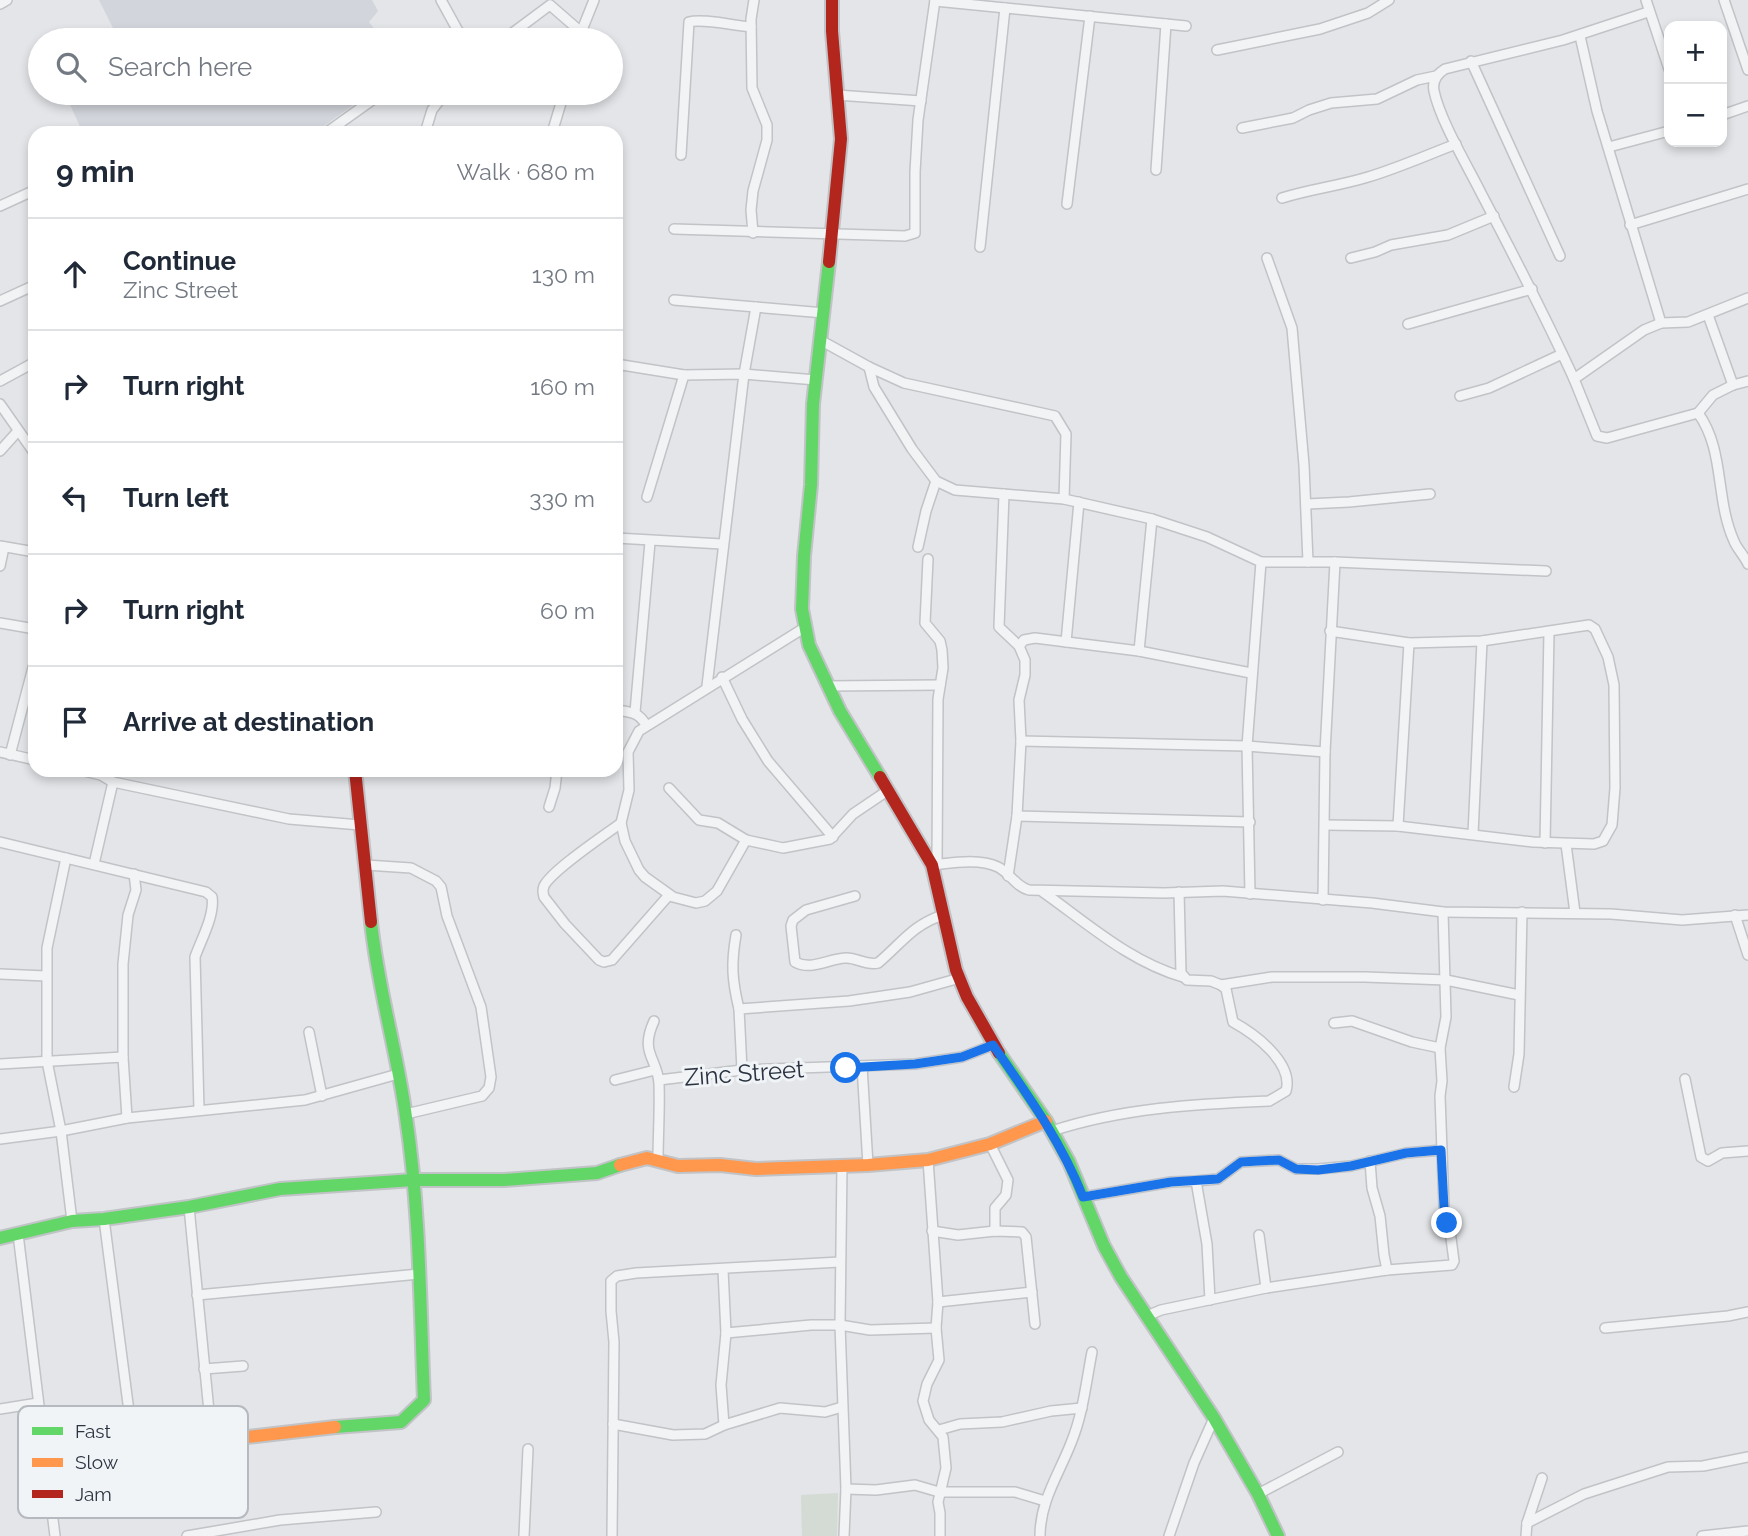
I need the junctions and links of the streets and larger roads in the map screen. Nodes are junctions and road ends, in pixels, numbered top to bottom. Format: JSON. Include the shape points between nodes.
{"nodes":[{"id":1,"x":7,"y":0,"type":"edge"},
{"id":2,"x":441,"y":0,"type":"edge"},
{"id":3,"x":594,"y":0,"type":"edge"},
{"id":4,"x":754,"y":0,"type":"edge"},
{"id":5,"x":832,"y":0,"type":"edge"},
{"id":6,"x":1389,"y":0,"type":"edge"},
{"id":7,"x":1646,"y":0,"type":"edge"},
{"id":8,"x":1724,"y":0,"type":"edge"},
{"id":9,"x":935,"y":1,"type":"edge"},
{"id":10,"x":550,"y":2,"type":"edge"},
{"id":11,"x":0,"y":4,"type":"edge"},
{"id":12,"x":1005,"y":8,"type":"junction"},
{"id":13,"x":1648,"y":12,"type":"junction"},
{"id":14,"x":1090,"y":16,"type":"junction"},
{"id":15,"x":1166,"y":24,"type":"junction"},
{"id":16,"x":1186,"y":26,"type":"dead end"},
{"id":17,"x":751,"y":27,"type":"junction"},
{"id":18,"x":455,"y":28,"type":"edge"},
{"id":19,"x":518,"y":28,"type":"edge"},
{"id":20,"x":572,"y":28,"type":"edge"},
{"id":21,"x":582,"y":28,"type":"edge"},
{"id":22,"x":1580,"y":36,"type":"junction"},
{"id":23,"x":1217,"y":50,"type":"dead end"},
{"id":24,"x":1664,"y":55,"type":"edge"},
{"id":25,"x":1471,"y":61,"type":"junction"},
{"id":26,"x":1748,"y":71,"type":"edge"},
{"id":27,"x":1436,"y":76,"type":"junction"},
{"id":28,"x":837,"y":95,"type":"junction"},
{"id":29,"x":921,"y":101,"type":"junction"},
{"id":30,"x":365,"y":105,"type":"edge"},
{"id":31,"x":436,"y":105,"type":"edge"},
{"id":32,"x":560,"y":105,"type":"edge"},
{"id":33,"x":1748,"y":106,"type":"edge"},
{"id":34,"x":1727,"y":113,"type":"edge"},
{"id":35,"x":336,"y":126,"type":"edge"},
{"id":36,"x":427,"y":126,"type":"edge"},
{"id":37,"x":554,"y":126,"type":"edge"},
{"id":38,"x":1242,"y":128,"type":"dead end"},
{"id":39,"x":1664,"y":132,"type":"edge"},
{"id":40,"x":1456,"y":144,"type":"junction"},
{"id":41,"x":1609,"y":147,"type":"junction"},
{"id":42,"x":681,"y":155,"type":"dead end"},
{"id":43,"x":1156,"y":170,"type":"dead end"},
{"id":44,"x":1748,"y":189,"type":"edge"},
{"id":45,"x":28,"y":193,"type":"edge"},
{"id":46,"x":1282,"y":198,"type":"dead end"},
{"id":47,"x":1067,"y":204,"type":"dead end"},
{"id":48,"x":0,"y":206,"type":"edge"},
{"id":49,"x":1494,"y":216,"type":"junction"},
{"id":50,"x":1630,"y":225,"type":"junction"},
{"id":51,"x":674,"y":229,"type":"dead end"},
{"id":52,"x":753,"y":233,"type":"junction"},
{"id":53,"x":833,"y":234,"type":"junction"},
{"id":54,"x":980,"y":247,"type":"dead end"},
{"id":55,"x":1560,"y":256,"type":"dead end"},
{"id":56,"x":1267,"y":258,"type":"dead end"},
{"id":57,"x":1351,"y":258,"type":"dead end"},
{"id":58,"x":28,"y":288,"type":"edge"},
{"id":59,"x":1532,"y":289,"type":"junction"},
{"id":60,"x":1748,"y":298,"type":"edge"},
{"id":61,"x":674,"y":300,"type":"dead end"},
{"id":62,"x":0,"y":301,"type":"edge"},
{"id":63,"x":756,"y":307,"type":"junction"},
{"id":64,"x":824,"y":313,"type":"junction"},
{"id":65,"x":1708,"y":315,"type":"junction"},
{"id":66,"x":1661,"y":323,"type":"junction"},
{"id":67,"x":1408,"y":324,"type":"dead end"},
{"id":68,"x":820,"y":340,"type":"junction"},
{"id":69,"x":1562,"y":354,"type":"junction"},
{"id":70,"x":623,"y":364,"type":"edge"},
{"id":71,"x":28,"y":366,"type":"edge"},
{"id":72,"x":869,"y":367,"type":"junction"},
{"id":73,"x":744,"y":374,"type":"junction"},
{"id":74,"x":684,"y":375,"type":"junction"},
{"id":75,"x":1574,"y":379,"type":"junction"},
{"id":76,"x":816,"y":380,"type":"junction"},
{"id":77,"x":0,"y":381,"type":"edge"},
{"id":78,"x":1748,"y":381,"type":"edge"},
{"id":79,"x":1733,"y":385,"type":"junction"},
{"id":80,"x":1460,"y":396,"type":"dead end"},
{"id":81,"x":0,"y":404,"type":"edge"},
{"id":82,"x":1698,"y":412,"type":"junction"},
{"id":83,"x":18,"y":431,"type":"junction"},
{"id":84,"x":28,"y":445,"type":"edge"},
{"id":85,"x":0,"y":451,"type":"edge"},
{"id":86,"x":936,"y":481,"type":"junction"},
{"id":87,"x":1004,"y":494,"type":"junction"},
{"id":88,"x":1430,"y":494,"type":"dead end"},
{"id":89,"x":647,"y":497,"type":"dead end"},
{"id":90,"x":1064,"y":499,"type":"junction"},
{"id":91,"x":1079,"y":502,"type":"junction"},
{"id":92,"x":1307,"y":504,"type":"junction"},
{"id":93,"x":1152,"y":519,"type":"junction"},
{"id":94,"x":623,"y":539,"type":"edge"},
{"id":95,"x":650,"y":542,"type":"junction"},
{"id":96,"x":722,"y":544,"type":"junction"},
{"id":97,"x":2,"y":547,"type":"edge"},
{"id":98,"x":918,"y":547,"type":"dead end"},
{"id":99,"x":28,"y":551,"type":"edge"},
{"id":100,"x":928,"y":559,"type":"dead end"},
{"id":101,"x":1261,"y":562,"type":"junction"},
{"id":102,"x":1308,"y":562,"type":"junction"},
{"id":103,"x":1335,"y":562,"type":"junction"},
{"id":104,"x":1748,"y":564,"type":"edge"},
{"id":105,"x":0,"y":566,"type":"edge"},
{"id":106,"x":1546,"y":571,"type":"dead end"},
{"id":107,"x":0,"y":623,"type":"edge"},
{"id":108,"x":28,"y":628,"type":"edge"},
{"id":109,"x":804,"y":628,"type":"junction"},
{"id":110,"x":1330,"y":631,"type":"junction"},
{"id":111,"x":1549,"y":632,"type":"junction"},
{"id":112,"x":1066,"y":642,"type":"junction"},
{"id":113,"x":1482,"y":642,"type":"junction"},
{"id":114,"x":1409,"y":643,"type":"junction"},
{"id":115,"x":1019,"y":646,"type":"junction"},
{"id":116,"x":1139,"y":651,"type":"junction"},
{"id":117,"x":1251,"y":673,"type":"junction"},
{"id":118,"x":722,"y":677,"type":"junction"},
{"id":119,"x":28,"y":682,"type":"edge"},
{"id":120,"x":940,"y":685,"type":"junction"},
{"id":121,"x":827,"y":686,"type":"junction"},
{"id":122,"x":707,"y":687,"type":"junction"},
{"id":123,"x":623,"y":711,"type":"edge"},
{"id":124,"x":635,"y":712,"type":"junction"},
{"id":125,"x":646,"y":725,"type":"junction"},
{"id":126,"x":1021,"y":741,"type":"junction"},
{"id":127,"x":1247,"y":746,"type":"junction"},
{"id":128,"x":1325,"y":752,"type":"junction"},
{"id":129,"x":5,"y":754,"type":"edge"},
{"id":130,"x":28,"y":759,"type":"edge"},
{"id":131,"x":107,"y":777,"type":"edge"},
{"id":132,"x":356,"y":777,"type":"edge"},
{"id":133,"x":556,"y":777,"type":"edge"},
{"id":134,"x":113,"y":782,"type":"junction"},
{"id":135,"x":669,"y":788,"type":"dead end"},
{"id":136,"x":887,"y":791,"type":"junction"},
{"id":137,"x":549,"y":807,"type":"dead end"},
{"id":138,"x":1017,"y":816,"type":"junction"},
{"id":139,"x":1250,"y":822,"type":"junction"},
{"id":140,"x":621,"y":823,"type":"junction"},
{"id":141,"x":360,"y":825,"type":"junction"},
{"id":142,"x":1325,"y":825,"type":"junction"},
{"id":143,"x":1398,"y":827,"type":"junction"},
{"id":144,"x":1473,"y":834,"type":"junction"},
{"id":145,"x":833,"y":837,"type":"junction"},
{"id":146,"x":746,"y":841,"type":"junction"},
{"id":147,"x":0,"y":842,"type":"edge"},
{"id":148,"x":1545,"y":843,"type":"junction"},
{"id":149,"x":1566,"y":844,"type":"junction"},
{"id":150,"x":66,"y":858,"type":"junction"},
{"id":151,"x":94,"y":864,"type":"junction"},
{"id":152,"x":366,"y":865,"type":"junction"},
{"id":153,"x":934,"y":865,"type":"junction"},
{"id":154,"x":134,"y":874,"type":"junction"},
{"id":155,"x":1008,"y":876,"type":"junction"},
{"id":156,"x":1041,"y":891,"type":"junction"},
{"id":157,"x":1179,"y":892,"type":"junction"},
{"id":158,"x":1250,"y":894,"type":"junction"},
{"id":159,"x":669,"y":895,"type":"junction"},
{"id":160,"x":855,"y":896,"type":"dead end"},
{"id":161,"x":1323,"y":900,"type":"junction"},
{"id":162,"x":1443,"y":912,"type":"junction"},
{"id":163,"x":1522,"y":912,"type":"junction"},
{"id":164,"x":1575,"y":913,"type":"junction"},
{"id":165,"x":943,"y":915,"type":"junction"},
{"id":166,"x":1735,"y":915,"type":"junction"},
{"id":167,"x":1748,"y":915,"type":"edge"},
{"id":168,"x":736,"y":934,"type":"dead end"},
{"id":169,"x":1748,"y":955,"type":"edge"},
{"id":170,"x":0,"y":974,"type":"edge"},
{"id":171,"x":46,"y":976,"type":"junction"},
{"id":172,"x":1183,"y":977,"type":"junction"},
{"id":173,"x":960,"y":978,"type":"junction"},
{"id":174,"x":1446,"y":980,"type":"junction"},
{"id":175,"x":1221,"y":985,"type":"junction"},
{"id":176,"x":1519,"y":995,"type":"junction"},
{"id":177,"x":739,"y":1009,"type":"junction"},
{"id":178,"x":654,"y":1021,"type":"dead end"},
{"id":179,"x":1334,"y":1023,"type":"dead end"},
{"id":180,"x":309,"y":1032,"type":"dead end"},
{"id":181,"x":993,"y":1045,"type":"junction"},
{"id":182,"x":1440,"y":1048,"type":"junction"},
{"id":183,"x":123,"y":1056,"type":"junction"},
{"id":184,"x":47,"y":1061,"type":"junction"},
{"id":185,"x":0,"y":1064,"type":"edge"},
{"id":186,"x":862,"y":1066,"type":"junction"},
{"id":187,"x":655,"y":1070,"type":"junction"},
{"id":188,"x":742,"y":1070,"type":"junction"},
{"id":189,"x":398,"y":1073,"type":"junction"},
{"id":190,"x":1685,"y":1079,"type":"dead end"},
{"id":191,"x":615,"y":1080,"type":"dead end"},
{"id":192,"x":659,"y":1080,"type":"junction"},
{"id":193,"x":1514,"y":1087,"type":"dead end"},
{"id":194,"x":322,"y":1096,"type":"junction"},
{"id":195,"x":199,"y":1110,"type":"junction"},
{"id":196,"x":406,"y":1114,"type":"junction"},
{"id":197,"x":127,"y":1118,"type":"junction"},
{"id":198,"x":1049,"y":1126,"type":"junction"},
{"id":199,"x":61,"y":1131,"type":"junction"},
{"id":200,"x":0,"y":1139,"type":"edge"},
{"id":201,"x":990,"y":1144,"type":"junction"},
{"id":202,"x":1441,"y":1150,"type":"junction"},
{"id":203,"x":1748,"y":1152,"type":"edge"},
{"id":204,"x":929,"y":1160,"type":"junction"},
{"id":205,"x":657,"y":1161,"type":"junction"},
{"id":206,"x":1370,"y":1161,"type":"junction"},
{"id":207,"x":842,"y":1165,"type":"junction"},
{"id":208,"x":868,"y":1165,"type":"junction"},
{"id":209,"x":414,"y":1180,"type":"junction"},
{"id":210,"x":1196,"y":1181,"type":"junction"},
{"id":211,"x":1083,"y":1197,"type":"junction"},
{"id":212,"x":189,"y":1207,"type":"junction"},
{"id":213,"x":104,"y":1219,"type":"junction"},
{"id":214,"x":72,"y":1221,"type":"junction"},
{"id":215,"x":932,"y":1231,"type":"junction"},
{"id":216,"x":995,"y":1231,"type":"junction"},
{"id":217,"x":18,"y":1234,"type":"junction"},
{"id":218,"x":1259,"y":1235,"type":"dead end"},
{"id":219,"x":0,"y":1238,"type":"edge"},
{"id":220,"x":840,"y":1262,"type":"junction"},
{"id":221,"x":723,"y":1270,"type":"junction"},
{"id":222,"x":1387,"y":1270,"type":"junction"},
{"id":223,"x":419,"y":1274,"type":"junction"},
{"id":224,"x":1266,"y":1288,"type":"junction"},
{"id":225,"x":1032,"y":1292,"type":"junction"},
{"id":226,"x":197,"y":1295,"type":"junction"},
{"id":227,"x":1210,"y":1300,"type":"junction"},
{"id":228,"x":938,"y":1302,"type":"junction"},
{"id":229,"x":1748,"y":1312,"type":"edge"},
{"id":230,"x":1147,"y":1316,"type":"junction"},
{"id":231,"x":1035,"y":1324,"type":"dead end"},
{"id":232,"x":840,"y":1325,"type":"junction"},
{"id":233,"x":936,"y":1328,"type":"junction"},
{"id":234,"x":1605,"y":1328,"type":"dead end"},
{"id":235,"x":726,"y":1333,"type":"junction"},
{"id":236,"x":1091,"y":1352,"type":"dead end"},
{"id":237,"x":243,"y":1366,"type":"dead end"},
{"id":238,"x":204,"y":1369,"type":"junction"},
{"id":239,"x":38,"y":1402,"type":"junction"},
{"id":240,"x":39,"y":1406,"type":"edge"},
{"id":241,"x":128,"y":1406,"type":"edge"},
{"id":242,"x":208,"y":1406,"type":"edge"},
{"id":243,"x":842,"y":1407,"type":"junction"},
{"id":244,"x":1082,"y":1408,"type":"junction"},
{"id":245,"x":0,"y":1409,"type":"edge"},
{"id":246,"x":1213,"y":1418,"type":"junction"},
{"id":247,"x":613,"y":1424,"type":"junction"},
{"id":248,"x":724,"y":1425,"type":"junction"},
{"id":249,"x":939,"y":1430,"type":"junction"},
{"id":250,"x":248,"y":1437,"type":"edge"},
{"id":251,"x":528,"y":1450,"type":"dead end"},
{"id":252,"x":1338,"y":1452,"type":"dead end"},
{"id":253,"x":1748,"y":1457,"type":"edge"},
{"id":254,"x":1542,"y":1478,"type":"dead end"},
{"id":255,"x":846,"y":1489,"type":"junction"},
{"id":256,"x":939,"y":1492,"type":"junction"},
{"id":257,"x":1258,"y":1494,"type":"junction"},
{"id":258,"x":1045,"y":1502,"type":"junction"},
{"id":259,"x":376,"y":1512,"type":"dead end"},
{"id":260,"x":53,"y":1518,"type":"edge"},
{"id":261,"x":1527,"y":1523,"type":"junction"},
{"id":262,"x":247,"y":1531,"type":"edge"},
{"id":263,"x":1748,"y":1531,"type":"edge"},
{"id":264,"x":55,"y":1536,"type":"edge"},
{"id":265,"x":187,"y":1536,"type":"edge"},
{"id":266,"x":524,"y":1536,"type":"edge"},
{"id":267,"x":612,"y":1536,"type":"edge"},
{"id":268,"x":844,"y":1536,"type":"edge"},
{"id":269,"x":940,"y":1536,"type":"edge"},
{"id":270,"x":1040,"y":1536,"type":"edge"},
{"id":271,"x":1169,"y":1536,"type":"edge"},
{"id":272,"x":1278,"y":1536,"type":"edge"},
{"id":273,"x":1526,"y":1536,"type":"edge"},
{"id":274,"x":1702,"y":1536,"type":"edge"}],
"edges":[{"from":1,"to":11,"type":"street"},
{"from":2,"to":18,"type":"street"},
{"from":3,"to":21,"type":"street"},
{"from":4,"to":17,"type":"street"},
{"from":5,"to":28,"type":"street"},
{"from":6,"to":23,"type":"street","via":[[1368,13],[1320,29]]},
{"from":7,"to":13,"type":"street"},
{"from":8,"to":26,"type":"street"},
{"from":9,"to":12,"type":"street"},
{"from":9,"to":29,"type":"street"},
{"from":10,"to":19,"type":"street"},
{"from":10,"to":20,"type":"street"},
{"from":12,"to":14,"type":"street"},
{"from":12,"to":54,"type":"street"},
{"from":13,"to":22,"type":"street"},
{"from":13,"to":24,"type":"street"},
{"from":14,"to":15,"type":"street"},
{"from":14,"to":47,"type":"street"},
{"from":15,"to":16,"type":"street"},
{"from":15,"to":43,"type":"street"},
{"from":17,"to":42,"type":"street","via":[[689,22]]},
{"from":17,"to":52,"type":"street","via":[[752,88],[767,125],[765,153],[752,191]]},
{"from":22,"to":25,"type":"street"},
{"from":22,"to":41,"type":"street"},
{"from":25,"to":27,"type":"street"},
{"from":25,"to":55,"type":"street"},
{"from":27,"to":38,"type":"street","via":[[1377,99],[1331,103],[1293,118]]},
{"from":27,"to":40,"type":"street","via":[[1433,88]]},
{"from":28,"to":29,"type":"street"},
{"from":28,"to":53,"type":"street","via":[[841,139]]},
{"from":29,"to":53,"type":"street","via":[[915,233]]},
{"from":30,"to":35,"type":"street"},
{"from":31,"to":36,"type":"street"},
{"from":32,"to":37,"type":"street"},
{"from":33,"to":34,"type":"street"},
{"from":39,"to":41,"type":"street"},
{"from":40,"to":46,"type":"street","via":[[1367,177]]},
{"from":40,"to":49,"type":"street"},
{"from":41,"to":50,"type":"street"},
{"from":44,"to":50,"type":"street"},
{"from":45,"to":48,"type":"street"},
{"from":49,"to":57,"type":"street","via":[[1464,230]]},
{"from":49,"to":59,"type":"street"},
{"from":50,"to":66,"type":"street"},
{"from":51,"to":52,"type":"street"},
{"from":52,"to":53,"type":"street"},
{"from":53,"to":64,"type":"street"},
{"from":56,"to":92,"type":"street","via":[[1292,328]]},
{"from":58,"to":62,"type":"street"},
{"from":59,"to":67,"type":"street"},
{"from":59,"to":69,"type":"street"},
{"from":60,"to":65,"type":"street"},
{"from":61,"to":63,"type":"street"},
{"from":63,"to":64,"type":"street"},
{"from":63,"to":73,"type":"street"},
{"from":64,"to":68,"type":"street"},
{"from":65,"to":66,"type":"street","via":[[1677,324]]},
{"from":65,"to":79,"type":"street"},
{"from":66,"to":75,"type":"street"},
{"from":68,"to":72,"type":"street"},
{"from":68,"to":76,"type":"street"},
{"from":69,"to":75,"type":"street"},
{"from":69,"to":80,"type":"street","via":[[1489,388]]},
{"from":70,"to":74,"type":"street"},
{"from":71,"to":77,"type":"street"},
{"from":72,"to":86,"type":"street","via":[[884,406]]},
{"from":72,"to":90,"type":"street","via":[[904,383],[1055,416],[1066,433]]},
{"from":73,"to":74,"type":"street"},
{"from":73,"to":76,"type":"street"},
{"from":73,"to":96,"type":"street"},
{"from":74,"to":89,"type":"street"},
{"from":75,"to":82,"type":"street","via":[[1597,436],[1607,438]]},
{"from":76,"to":109,"type":"street"},
{"from":78,"to":79,"type":"street"},
{"from":79,"to":82,"type":"street","via":[[1713,395]]},
{"from":81,"to":83,"type":"street"},
{"from":82,"to":104,"type":"street","via":[[1714,443],[1734,542]]},
{"from":83,"to":84,"type":"street"},
{"from":83,"to":85,"type":"street"},
{"from":86,"to":87,"type":"street","via":[[955,490]]},
{"from":86,"to":98,"type":"street"},
{"from":87,"to":90,"type":"street"},
{"from":87,"to":115,"type":"street","via":[[999,627]]},
{"from":88,"to":92,"type":"street"},
{"from":90,"to":91,"type":"street"},
{"from":91,"to":93,"type":"street"},
{"from":91,"to":112,"type":"street"},
{"from":92,"to":102,"type":"street"},
{"from":93,"to":101,"type":"street"},
{"from":93,"to":116,"type":"street"},
{"from":94,"to":95,"type":"street"},
{"from":95,"to":96,"type":"street"},
{"from":95,"to":124,"type":"street"},
{"from":96,"to":122,"type":"street"},
{"from":97,"to":99,"type":"street"},
{"from":97,"to":105,"type":"street"},
{"from":100,"to":120,"type":"street","via":[[925,623],[943,650]]},
{"from":101,"to":102,"type":"street"},
{"from":101,"to":117,"type":"street"},
{"from":102,"to":103,"type":"street"},
{"from":103,"to":106,"type":"street"},
{"from":103,"to":110,"type":"street"},
{"from":107,"to":108,"type":"street"},
{"from":109,"to":118,"type":"street"},
{"from":109,"to":121,"type":"street"},
{"from":110,"to":114,"type":"street"},
{"from":110,"to":128,"type":"street"},
{"from":111,"to":113,"type":"street"},
{"from":111,"to":148,"type":"street"},
{"from":111,"to":149,"type":"street","via":[[1593,626],[1608,657],[1614,685],[1612,825],[1603,841]]},
{"from":112,"to":115,"type":"street","via":[[1035,638]]},
{"from":112,"to":116,"type":"street"},
{"from":113,"to":114,"type":"street"},
{"from":113,"to":144,"type":"street"},
{"from":114,"to":143,"type":"street"},
{"from":115,"to":126,"type":"street","via":[[1025,660],[1019,707]]},
{"from":116,"to":117,"type":"street"},
{"from":117,"to":127,"type":"street"},
{"from":118,"to":122,"type":"street"},
{"from":118,"to":145,"type":"street","via":[[768,761]]},
{"from":119,"to":129,"type":"street"},
{"from":120,"to":121,"type":"street"},
{"from":120,"to":153,"type":"street"},
{"from":121,"to":136,"type":"street"},
{"from":122,"to":125,"type":"street"},
{"from":123,"to":124,"type":"street"},
{"from":124,"to":125,"type":"street"},
{"from":125,"to":140,"type":"street","via":[[628,752],[629,790]]},
{"from":126,"to":127,"type":"street"},
{"from":126,"to":138,"type":"street"},
{"from":127,"to":128,"type":"street"},
{"from":127,"to":139,"type":"street"},
{"from":128,"to":142,"type":"street"},
{"from":129,"to":130,"type":"street"},
{"from":131,"to":134,"type":"street"},
{"from":132,"to":141,"type":"street"},
{"from":133,"to":137,"type":"street"},
{"from":134,"to":141,"type":"street","via":[[289,819]]},
{"from":134,"to":151,"type":"street"},
{"from":135,"to":146,"type":"street","via":[[699,820],[718,824]]},
{"from":136,"to":145,"type":"street","via":[[853,814]]},
{"from":136,"to":153,"type":"street"},
{"from":138,"to":139,"type":"street"},
{"from":138,"to":155,"type":"street"},
{"from":139,"to":158,"type":"street"},
{"from":140,"to":159,"type":"street","via":[[639,870]]},
{"from":140,"to":159,"type":"street","via":[[548,881],[544,897],[604,962],[612,960]]},
{"from":141,"to":152,"type":"street"},
{"from":142,"to":143,"type":"street"},
{"from":142,"to":161,"type":"street"},
{"from":143,"to":144,"type":"street"},
{"from":144,"to":148,"type":"street"},
{"from":145,"to":146,"type":"street","via":[[783,848]]},
{"from":146,"to":159,"type":"street","via":[[711,897],[696,902]]},
{"from":147,"to":150,"type":"street"},
{"from":148,"to":149,"type":"street"},
{"from":149,"to":164,"type":"street"},
{"from":150,"to":151,"type":"street"},
{"from":150,"to":171,"type":"street","via":[[47,947]]},
{"from":151,"to":154,"type":"street"},
{"from":152,"to":189,"type":"street","via":[[376,969]]},
{"from":152,"to":196,"type":"street","via":[[411,868],[441,887],[481,1007],[491,1077],[486,1093]]},
{"from":153,"to":155,"type":"street","via":[[985,864]]},
{"from":153,"to":165,"type":"street"},
{"from":154,"to":183,"type":"street","via":[[136,890],[124,948]]},
{"from":154,"to":195,"type":"street","via":[[212,897],[205,937],[195,957]]},
{"from":155,"to":156,"type":"street","via":[[1024,889]]},
{"from":156,"to":157,"type":"street"},
{"from":156,"to":172,"type":"street","via":[[1160,971]]},
{"from":157,"to":158,"type":"street"},
{"from":157,"to":172,"type":"street"},
{"from":158,"to":161,"type":"street"},
{"from":160,"to":165,"type":"street","via":[[806,910],[793,920],[795,962],[804,966],[849,958],[878,964],[907,933]]},
{"from":161,"to":162,"type":"street"},
{"from":162,"to":163,"type":"street"},
{"from":162,"to":174,"type":"street"},
{"from":163,"to":164,"type":"street"},
{"from":163,"to":176,"type":"street"},
{"from":164,"to":166,"type":"street","via":[[1682,920]]},
{"from":165,"to":173,"type":"street"},
{"from":166,"to":167,"type":"street"},
{"from":166,"to":169,"type":"street"},
{"from":168,"to":177,"type":"street","via":[[732,980]]},
{"from":170,"to":171,"type":"street"},
{"from":171,"to":184,"type":"street"},
{"from":172,"to":175,"type":"street"},
{"from":173,"to":177,"type":"street","via":[[849,1002]]},
{"from":173,"to":181,"type":"street"},
{"from":174,"to":175,"type":"street","via":[[1272,977]]},
{"from":174,"to":176,"type":"street"},
{"from":174,"to":182,"type":"street"},
{"from":175,"to":198,"type":"street","via":[[1226,989],[1233,1023],[1280,1062],[1288,1083],[1286,1091],[1269,1101],[1128,1111]]},
{"from":176,"to":193,"type":"street"},
{"from":177,"to":188,"type":"street"},
{"from":178,"to":187,"type":"street","via":[[648,1047]]},
{"from":179,"to":182,"type":"street","via":[[1352,1021]]},
{"from":180,"to":194,"type":"street"},
{"from":181,"to":186,"type":"street","name":"Zinc Street","via":[[962,1057]]},
{"from":181,"to":198,"type":"street"},
{"from":182,"to":202,"type":"street"},
{"from":183,"to":184,"type":"street"},
{"from":183,"to":197,"type":"street"},
{"from":184,"to":185,"type":"street"},
{"from":184,"to":199,"type":"street"},
{"from":186,"to":188,"type":"street","name":"Zinc Street"},
{"from":186,"to":208,"type":"street"},
{"from":187,"to":191,"type":"street"},
{"from":187,"to":192,"type":"street"},
{"from":188,"to":192,"type":"street","name":"Zinc Street"},
{"from":189,"to":194,"type":"street"},
{"from":189,"to":196,"type":"street"},
{"from":190,"to":203,"type":"street","via":[[1701,1157],[1708,1161],[1722,1153]]},
{"from":192,"to":205,"type":"street"},
{"from":194,"to":195,"type":"street"},
{"from":195,"to":197,"type":"street"},
{"from":196,"to":209,"type":"street"},
{"from":197,"to":199,"type":"street"},
{"from":198,"to":201,"type":"street"},
{"from":198,"to":211,"type":"street"},
{"from":199,"to":200,"type":"street"},
{"from":199,"to":214,"type":"street"},
{"from":201,"to":204,"type":"street"},
{"from":201,"to":216,"type":"street","via":[[1008,1180],[1006,1195],[995,1208]]},
{"from":202,"to":206,"type":"street"},
{"from":202,"to":222,"type":"street","via":[[1444,1207],[1454,1261],[1452,1265]]},
{"from":204,"to":208,"type":"street"},
{"from":204,"to":215,"type":"street"},
{"from":205,"to":207,"type":"street","via":[[755,1169]]},
{"from":205,"to":209,"type":"street","via":[[629,1160],[597,1172],[504,1180]]},
{"from":206,"to":210,"type":"street","via":[[1318,1170],[1296,1169],[1279,1160],[1241,1162],[1218,1179]]},
{"from":206,"to":222,"type":"street"},
{"from":207,"to":208,"type":"street"},
{"from":207,"to":220,"type":"street"},
{"from":209,"to":212,"type":"street","via":[[280,1189]]},
{"from":209,"to":223,"type":"street"},
{"from":210,"to":211,"type":"street"},
{"from":210,"to":227,"type":"street","via":[[1207,1244]]},
{"from":211,"to":230,"type":"street","via":[[1104,1246]]},
{"from":212,"to":213,"type":"street"},
{"from":212,"to":226,"type":"street"},
{"from":213,"to":214,"type":"street"},
{"from":213,"to":241,"type":"street"},
{"from":214,"to":217,"type":"street"},
{"from":215,"to":216,"type":"street"},
{"from":215,"to":228,"type":"street"},
{"from":216,"to":225,"type":"street","via":[[1017,1231],[1026,1237]]},
{"from":217,"to":219,"type":"street"},
{"from":217,"to":239,"type":"street"},
{"from":218,"to":224,"type":"street"},
{"from":220,"to":221,"type":"street"},
{"from":220,"to":232,"type":"street"},
{"from":221,"to":235,"type":"street"},
{"from":221,"to":247,"type":"street","via":[[636,1273],[611,1281]]},
{"from":222,"to":224,"type":"street"},
{"from":223,"to":226,"type":"street"},
{"from":223,"to":250,"type":"street","via":[[425,1395],[421,1404],[401,1422]]},
{"from":224,"to":227,"type":"street"},
{"from":225,"to":228,"type":"street"},
{"from":225,"to":231,"type":"street"},
{"from":226,"to":238,"type":"street"},
{"from":227,"to":230,"type":"street"},
{"from":228,"to":233,"type":"street"},
{"from":229,"to":234,"type":"street"},
{"from":230,"to":246,"type":"street"},
{"from":232,"to":233,"type":"street","via":[[870,1330]]},
{"from":232,"to":235,"type":"street"},
{"from":232,"to":243,"type":"street"},
{"from":233,"to":249,"type":"street","via":[[939,1360],[923,1401],[929,1420]]},
{"from":235,"to":248,"type":"street","via":[[721,1385]]},
{"from":236,"to":244,"type":"street"},
{"from":237,"to":238,"type":"street"},
{"from":238,"to":242,"type":"street"},
{"from":239,"to":240,"type":"street"},
{"from":239,"to":245,"type":"street"},
{"from":243,"to":248,"type":"street","via":[[825,1412],[780,1408]]},
{"from":243,"to":255,"type":"street"},
{"from":244,"to":249,"type":"street"},
{"from":244,"to":258,"type":"street"},
{"from":246,"to":257,"type":"street"},
{"from":246,"to":271,"type":"street"},
{"from":247,"to":248,"type":"street","via":[[673,1435],[711,1433]]},
{"from":247,"to":267,"type":"street"},
{"from":249,"to":256,"type":"street","via":[[946,1468]]},
{"from":251,"to":266,"type":"street"},
{"from":252,"to":257,"type":"street"},
{"from":253,"to":261,"type":"street","via":[[1661,1469],[1584,1494]]},
{"from":254,"to":261,"type":"street"},
{"from":255,"to":256,"type":"street","via":[[915,1485]]},
{"from":255,"to":268,"type":"street"},
{"from":256,"to":258,"type":"street","via":[[1015,1492]]},
{"from":256,"to":269,"type":"street"},
{"from":257,"to":272,"type":"street"},
{"from":258,"to":270,"type":"street"},
{"from":259,"to":262,"type":"street","via":[[280,1520]]},
{"from":260,"to":264,"type":"street"},
{"from":261,"to":273,"type":"street"},
{"from":262,"to":265,"type":"street"},
{"from":263,"to":274,"type":"street"}]}
